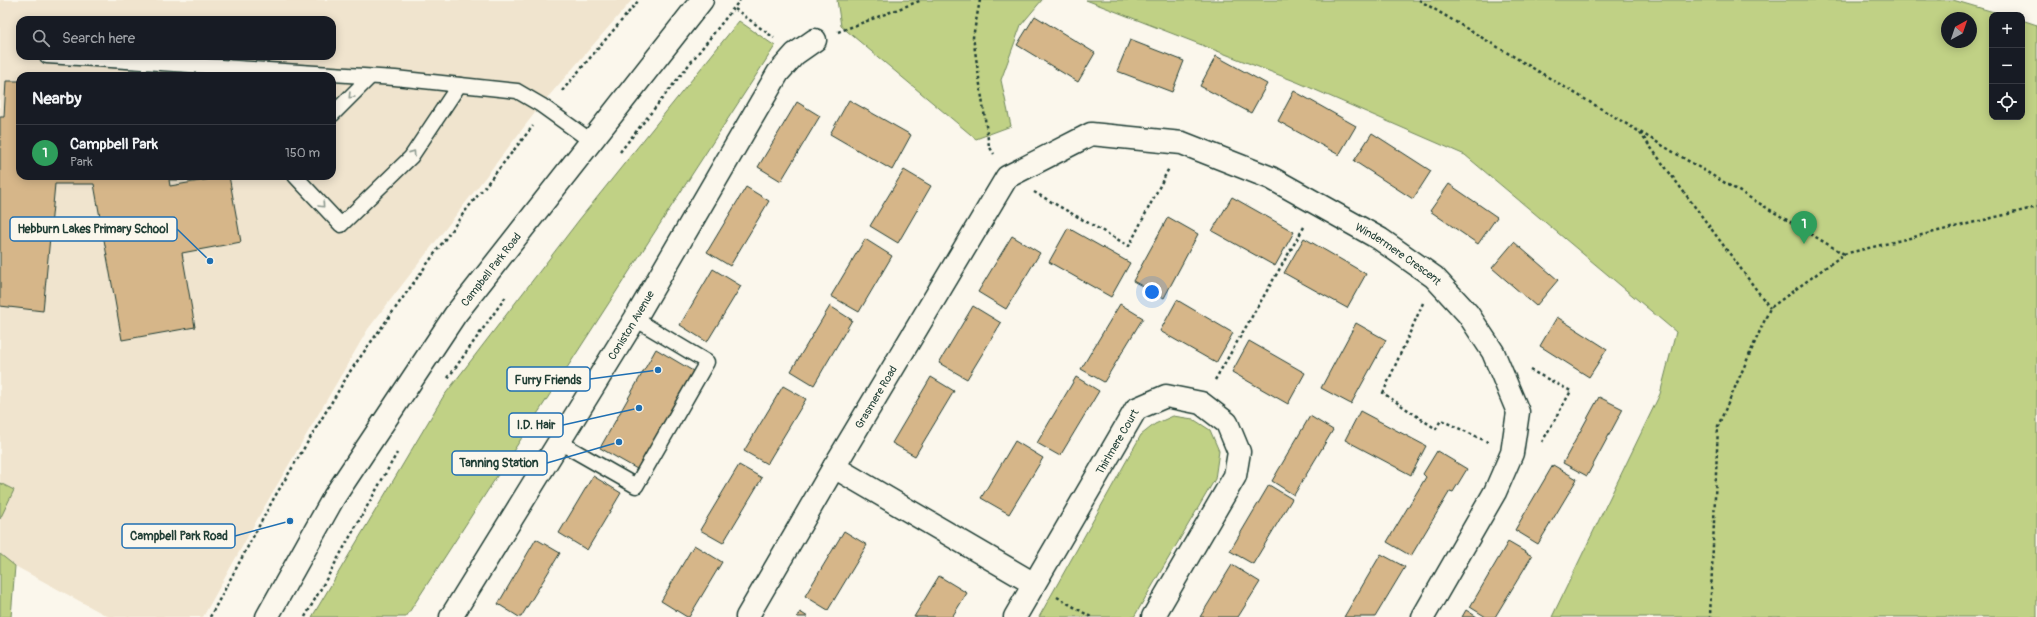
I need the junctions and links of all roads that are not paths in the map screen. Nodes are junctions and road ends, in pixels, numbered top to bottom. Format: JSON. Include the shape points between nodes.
{"nodes":[{"id":1,"x":702,"y":0,"type":"edge"},
{"id":2,"x":816,"y":40,"type":"road end"},
{"id":3,"x":91,"y":60,"type":"edge"},
{"id":4,"x":211,"y":71,"type":"edge"},
{"id":5,"x":238,"y":72,"type":"edge"},
{"id":6,"x":336,"y":76,"type":"edge"},
{"id":7,"x":370,"y":77,"type":"junction"},
{"id":8,"x":459,"y":85,"type":"junction"},
{"id":9,"x":336,"y":111,"type":"edge"},
{"id":10,"x":591,"y":141,"type":"junction"},
{"id":11,"x":1007,"y":178,"type":"joint"},
{"id":12,"x":299,"y":180,"type":"edge"},
{"id":13,"x":635,"y":319,"type":"junction"},
{"id":14,"x":559,"y":442,"type":"junction"},
{"id":15,"x":834,"y":467,"type":"junction"},
{"id":16,"x":1034,"y":584,"type":"junction"},
{"id":17,"x":267,"y":617,"type":"edge"},
{"id":18,"x":451,"y":617,"type":"edge"},
{"id":19,"x":747,"y":617,"type":"edge"},
{"id":20,"x":1015,"y":617,"type":"edge"},
{"id":21,"x":1153,"y":617,"type":"edge"},
{"id":22,"x":1424,"y":617,"type":"edge"}],
"edges":[{"from":1,"to":10,"type":"street","name":"Campbell Park Road"},
{"from":2,"to":13,"type":"street","name":"Coniston Avenue","via":[[794,54],[778,73]]},
{"from":3,"to":4,"type":"lane"},
{"from":4,"to":5,"type":"lane"},
{"from":6,"to":7,"type":"lane"},
{"from":7,"to":8,"type":"lane"},
{"from":7,"to":9,"type":"lane","one_way":true},
{"from":8,"to":10,"type":"lane","via":[[517,91]]},
{"from":12,"to":8,"type":"lane","one_way":true,"via":[[341,225],[411,158]]},
{"from":10,"to":17,"type":"street","name":"Campbell Park Road","via":[[456,315],[334,498]]},
{"from":11,"to":15,"type":"street","name":"Grasmere Road"},
{"from":11,"to":22,"type":"street","name":"Windermere Crescent","via":[[1091,134],[1182,143],[1271,178],[1380,239],[1434,277],[1468,314],[1493,352],[1518,412],[1512,453],[1494,492]]},
{"from":13,"to":14,"type":"street","name":"Coniston Avenue"},
{"from":13,"to":14,"type":"lane","via":[[707,362],[636,486]]},
{"from":14,"to":18,"type":"street","name":"Coniston Avenue"},
{"from":15,"to":16,"type":"street"},
{"from":15,"to":19,"type":"street","name":"Grasmere Road"},
{"from":16,"to":20,"type":"street","name":"Thirlmere Court"},
{"from":16,"to":21,"type":"street","name":"Thirlmere Court","via":[[1136,409],[1166,396],[1201,403],[1227,423],[1239,452],[1235,476]]}]}
